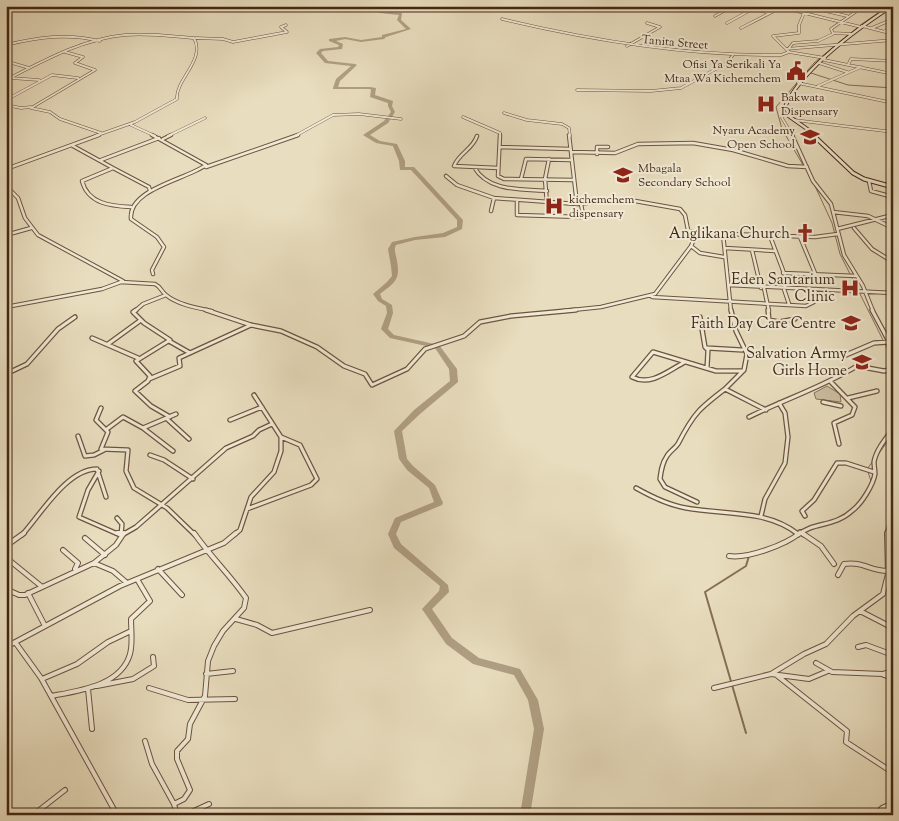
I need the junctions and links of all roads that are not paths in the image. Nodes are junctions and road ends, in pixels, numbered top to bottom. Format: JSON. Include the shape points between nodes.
{"nodes":[{"id":1,"x":733,"y":6,"type":"edge"},
{"id":2,"x":739,"y":6,"type":"edge"},
{"id":3,"x":758,"y":6,"type":"edge"},
{"id":4,"x":804,"y":6,"type":"edge"},
{"id":5,"x":835,"y":6,"type":"edge"},
{"id":6,"x":865,"y":6,"type":"edge"},
{"id":7,"x":781,"y":7,"type":"edge"},
{"id":8,"x":891,"y":7,"type":"edge"},
{"id":9,"x":752,"y":9,"type":"junction"},
{"id":10,"x":885,"y":10,"type":"junction"},
{"id":11,"x":856,"y":11,"type":"junction"},
{"id":12,"x":770,"y":13,"type":"junction"},
{"id":13,"x":804,"y":13,"type":"junction"},
{"id":14,"x":715,"y":16,"type":"dead end"},
{"id":15,"x":848,"y":16,"type":"junction"},
{"id":16,"x":502,"y":18,"type":"dead end"},
{"id":17,"x":893,"y":19,"type":"edge"},
{"id":18,"x":839,"y":21,"type":"junction"},
{"id":19,"x":646,"y":23,"type":"dead end"},
{"id":20,"x":727,"y":23,"type":"dead end"},
{"id":21,"x":286,"y":25,"type":"dead end"},
{"id":22,"x":861,"y":26,"type":"junction"},
{"id":23,"x":893,"y":27,"type":"edge"},
{"id":24,"x":741,"y":28,"type":"dead end"},
{"id":25,"x":872,"y":28,"type":"junction"},
{"id":26,"x":884,"y":32,"type":"junction"},
{"id":27,"x":835,"y":34,"type":"junction"},
{"id":28,"x":852,"y":34,"type":"junction"},
{"id":29,"x":893,"y":34,"type":"edge"},
{"id":30,"x":195,"y":38,"type":"junction"},
{"id":31,"x":893,"y":40,"type":"edge"},
{"id":32,"x":101,"y":41,"type":"junction"},
{"id":33,"x":6,"y":46,"type":"edge"},
{"id":34,"x":627,"y":46,"type":"junction"},
{"id":35,"x":838,"y":46,"type":"junction"},
{"id":36,"x":787,"y":49,"type":"junction"},
{"id":37,"x":65,"y":52,"type":"junction"},
{"id":38,"x":789,"y":52,"type":"junction"},
{"id":39,"x":733,"y":54,"type":"junction"},
{"id":40,"x":825,"y":59,"type":"junction"},
{"id":41,"x":893,"y":61,"type":"edge"},
{"id":42,"x":6,"y":63,"type":"edge"},
{"id":43,"x":819,"y":64,"type":"junction"},
{"id":44,"x":848,"y":64,"type":"junction"},
{"id":45,"x":861,"y":67,"type":"junction"},
{"id":46,"x":29,"y":68,"type":"junction"},
{"id":47,"x":847,"y":72,"type":"junction"},
{"id":48,"x":893,"y":74,"type":"edge"},
{"id":49,"x":79,"y":78,"type":"junction"},
{"id":50,"x":8,"y":79,"type":"edge"},
{"id":51,"x":40,"y":80,"type":"junction"},
{"id":52,"x":798,"y":83,"type":"junction"},
{"id":53,"x":818,"y":86,"type":"junction"},
{"id":54,"x":576,"y":90,"type":"dead end"},
{"id":55,"x":6,"y":100,"type":"edge"},
{"id":56,"x":893,"y":103,"type":"edge"},
{"id":57,"x":6,"y":105,"type":"edge"},
{"id":58,"x":31,"y":107,"type":"junction"},
{"id":59,"x":504,"y":113,"type":"dead end"},
{"id":60,"x":784,"y":114,"type":"junction"},
{"id":61,"x":463,"y":117,"type":"dead end"},
{"id":62,"x":206,"y":118,"type":"dead end"},
{"id":63,"x":402,"y":119,"type":"dead end"},
{"id":64,"x":792,"y":119,"type":"junction"},
{"id":65,"x":134,"y":124,"type":"junction"},
{"id":66,"x":893,"y":132,"type":"edge"},
{"id":67,"x":105,"y":133,"type":"junction"},
{"id":68,"x":477,"y":136,"type":"dead end"},
{"id":69,"x":160,"y":139,"type":"junction"},
{"id":70,"x":73,"y":146,"type":"junction"},
{"id":71,"x":500,"y":147,"type":"junction"},
{"id":72,"x":608,"y":147,"type":"dead end"},
{"id":73,"x":571,"y":150,"type":"junction"},
{"id":74,"x":597,"y":154,"type":"junction"},
{"id":75,"x":548,"y":159,"type":"junction"},
{"id":76,"x":100,"y":160,"type":"junction"},
{"id":77,"x":570,"y":160,"type":"junction"},
{"id":78,"x":204,"y":162,"type":"junction"},
{"id":79,"x":215,"y":164,"type":"junction"},
{"id":80,"x":206,"y":167,"type":"junction"},
{"id":81,"x":807,"y":167,"type":"junction"},
{"id":82,"x":6,"y":168,"type":"edge"},
{"id":83,"x":113,"y":168,"type":"junction"},
{"id":84,"x":474,"y":168,"type":"junction"},
{"id":85,"x":498,"y":168,"type":"junction"},
{"id":86,"x":446,"y":176,"type":"dead end"},
{"id":87,"x":521,"y":179,"type":"junction"},
{"id":88,"x":545,"y":179,"type":"junction"},
{"id":89,"x":573,"y":180,"type":"junction"},
{"id":90,"x":869,"y":181,"type":"junction"},
{"id":91,"x":6,"y":186,"type":"edge"},
{"id":92,"x":893,"y":187,"type":"edge"},
{"id":93,"x":150,"y":191,"type":"junction"},
{"id":94,"x":547,"y":191,"type":"junction"},
{"id":95,"x":893,"y":197,"type":"edge"},
{"id":96,"x":494,"y":198,"type":"junction"},
{"id":97,"x":517,"y":201,"type":"junction"},
{"id":98,"x":547,"y":204,"type":"junction"},
{"id":99,"x":577,"y":204,"type":"junction"},
{"id":100,"x":581,"y":204,"type":"junction"},
{"id":101,"x":131,"y":207,"type":"junction"},
{"id":102,"x":491,"y":211,"type":"dead end"},
{"id":103,"x":833,"y":212,"type":"junction"},
{"id":104,"x":893,"y":215,"type":"edge"},
{"id":105,"x":875,"y":218,"type":"junction"},
{"id":106,"x":31,"y":228,"type":"junction"},
{"id":107,"x":854,"y":228,"type":"dead end"},
{"id":108,"x":893,"y":228,"type":"edge"},
{"id":109,"x":836,"y":229,"type":"junction"},
{"id":110,"x":697,"y":233,"type":"junction"},
{"id":111,"x":6,"y":234,"type":"edge"},
{"id":112,"x":723,"y":234,"type":"junction"},
{"id":113,"x":838,"y":234,"type":"junction"},
{"id":114,"x":770,"y":236,"type":"junction"},
{"id":115,"x":800,"y":236,"type":"junction"},
{"id":116,"x":692,"y":246,"type":"junction"},
{"id":117,"x":725,"y":248,"type":"junction"},
{"id":118,"x":752,"y":250,"type":"junction"},
{"id":119,"x":775,"y":251,"type":"junction"},
{"id":120,"x":724,"y":257,"type":"junction"},
{"id":121,"x":893,"y":262,"type":"edge"},
{"id":122,"x":783,"y":273,"type":"junction"},
{"id":123,"x":815,"y":273,"type":"junction"},
{"id":124,"x":153,"y":274,"type":"dead end"},
{"id":125,"x":856,"y":276,"type":"junction"},
{"id":126,"x":123,"y":282,"type":"junction"},
{"id":127,"x":729,"y":285,"type":"junction"},
{"id":128,"x":762,"y":288,"type":"junction"},
{"id":129,"x":784,"y":289,"type":"junction"},
{"id":130,"x":816,"y":289,"type":"junction"},
{"id":131,"x":866,"y":292,"type":"junction"},
{"id":132,"x":893,"y":293,"type":"edge"},
{"id":133,"x":166,"y":295,"type":"junction"},
{"id":134,"x":650,"y":296,"type":"junction"},
{"id":135,"x":730,"y":302,"type":"junction"},
{"id":136,"x":767,"y":303,"type":"junction"},
{"id":137,"x":789,"y":304,"type":"junction"},
{"id":138,"x":6,"y":307,"type":"edge"},
{"id":139,"x":75,"y":317,"type":"dead end"},
{"id":140,"x":700,"y":317,"type":"dead end"},
{"id":141,"x":795,"y":319,"type":"dead end"},
{"id":142,"x":141,"y":320,"type":"junction"},
{"id":143,"x":251,"y":325,"type":"junction"},
{"id":144,"x":92,"y":338,"type":"dead end"},
{"id":145,"x":169,"y":341,"type":"junction"},
{"id":146,"x":891,"y":342,"type":"edge"},
{"id":147,"x":108,"y":344,"type":"junction"},
{"id":148,"x":706,"y":348,"type":"junction"},
{"id":149,"x":742,"y":350,"type":"junction"},
{"id":150,"x":893,"y":350,"type":"edge"},
{"id":151,"x":190,"y":353,"type":"junction"},
{"id":152,"x":846,"y":355,"type":"dead end"},
{"id":153,"x":138,"y":358,"type":"junction"},
{"id":154,"x":686,"y":362,"type":"junction"},
{"id":155,"x":707,"y":368,"type":"junction"},
{"id":156,"x":893,"y":369,"type":"edge"},
{"id":157,"x":743,"y":371,"type":"junction"},
{"id":158,"x":6,"y":374,"type":"edge"},
{"id":159,"x":149,"y":379,"type":"junction"},
{"id":160,"x":831,"y":382,"type":"junction"},
{"id":161,"x":725,"y":389,"type":"junction"},
{"id":162,"x":877,"y":391,"type":"dead end"},
{"id":163,"x":254,"y":395,"type":"dead end"},
{"id":164,"x":848,"y":398,"type":"junction"},
{"id":165,"x":823,"y":402,"type":"dead end"},
{"id":166,"x":779,"y":403,"type":"junction"},
{"id":167,"x":841,"y":406,"type":"dead end"},
{"id":168,"x":262,"y":407,"type":"junction"},
{"id":169,"x":101,"y":408,"type":"dead end"},
{"id":170,"x":766,"y":410,"type":"junction"},
{"id":171,"x":176,"y":414,"type":"dead end"},
{"id":172,"x":750,"y":417,"type":"dead end"},
{"id":173,"x":168,"y":418,"type":"junction"},
{"id":174,"x":230,"y":420,"type":"dead end"},
{"id":175,"x":272,"y":424,"type":"junction"},
{"id":176,"x":142,"y":428,"type":"junction"},
{"id":177,"x":106,"y":429,"type":"junction"},
{"id":178,"x":893,"y":429,"type":"edge"},
{"id":179,"x":78,"y":436,"type":"dead end"},
{"id":180,"x":281,"y":437,"type":"junction"},
{"id":181,"x":189,"y":439,"type":"dead end"},
{"id":182,"x":839,"y":444,"type":"dead end"},
{"id":183,"x":105,"y":450,"type":"junction"},
{"id":184,"x":173,"y":451,"type":"dead end"},
{"id":185,"x":150,"y":455,"type":"dead end"},
{"id":186,"x":99,"y":471,"type":"junction"},
{"id":187,"x":874,"y":472,"type":"junction"},
{"id":188,"x":193,"y":479,"type":"junction"},
{"id":189,"x":636,"y":488,"type":"dead end"},
{"id":190,"x":106,"y":497,"type":"dead end"},
{"id":191,"x":697,"y":502,"type":"dead end"},
{"id":192,"x":161,"y":504,"type":"junction"},
{"id":193,"x":247,"y":509,"type":"junction"},
{"id":194,"x":893,"y":511,"type":"edge"},
{"id":195,"x":762,"y":516,"type":"junction"},
{"id":196,"x":805,"y":516,"type":"dead end"},
{"id":197,"x":117,"y":518,"type":"dead end"},
{"id":198,"x":799,"y":533,"type":"junction"},
{"id":199,"x":121,"y":535,"type":"junction"},
{"id":200,"x":85,"y":538,"type":"dead end"},
{"id":201,"x":6,"y":546,"type":"edge"},
{"id":202,"x":205,"y":549,"type":"junction"},
{"id":203,"x":63,"y":550,"type":"dead end"},
{"id":204,"x":6,"y":551,"type":"edge"},
{"id":205,"x":888,"y":553,"type":"junction"},
{"id":206,"x":106,"y":555,"type":"junction"},
{"id":207,"x":729,"y":556,"type":"dead end"},
{"id":208,"x":893,"y":559,"type":"edge"},
{"id":209,"x":8,"y":562,"type":"edge"},
{"id":210,"x":94,"y":563,"type":"junction"},
{"id":211,"x":834,"y":564,"type":"dead end"},
{"id":212,"x":158,"y":569,"type":"junction"},
{"id":213,"x":75,"y":570,"type":"junction"},
{"id":214,"x":888,"y":571,"type":"junction"},
{"id":215,"x":838,"y":575,"type":"dead end"},
{"id":216,"x":137,"y":579,"type":"junction"},
{"id":217,"x":127,"y":583,"type":"junction"},
{"id":218,"x":41,"y":586,"type":"junction"},
{"id":219,"x":886,"y":586,"type":"junction"},
{"id":220,"x":893,"y":588,"type":"edge"},
{"id":221,"x":6,"y":589,"type":"edge"},
{"id":222,"x":28,"y":594,"type":"junction"},
{"id":223,"x":182,"y":595,"type":"dead end"},
{"id":224,"x":370,"y":610,"type":"dead end"},
{"id":225,"x":859,"y":611,"type":"junction"},
{"id":226,"x":235,"y":618,"type":"junction"},
{"id":227,"x":45,"y":626,"type":"junction"},
{"id":228,"x":893,"y":628,"type":"edge"},
{"id":229,"x":131,"y":631,"type":"junction"},
{"id":230,"x":14,"y":642,"type":"junction"},
{"id":231,"x":6,"y":647,"type":"edge"},
{"id":232,"x":858,"y":647,"type":"dead end"},
{"id":233,"x":893,"y":654,"type":"edge"},
{"id":234,"x":153,"y":657,"type":"dead end"},
{"id":235,"x":893,"y":661,"type":"edge"},
{"id":236,"x":816,"y":663,"type":"dead end"},
{"id":237,"x":233,"y":671,"type":"dead end"},
{"id":238,"x":828,"y":671,"type":"junction"},
{"id":239,"x":206,"y":674,"type":"junction"},
{"id":240,"x":773,"y":674,"type":"junction"},
{"id":241,"x":878,"y":674,"type":"junction"},
{"id":242,"x":893,"y":677,"type":"edge"},
{"id":243,"x":42,"y":679,"type":"junction"},
{"id":244,"x":90,"y":688,"type":"junction"},
{"id":245,"x":150,"y":688,"type":"dead end"},
{"id":246,"x":714,"y":688,"type":"dead end"},
{"id":247,"x":51,"y":696,"type":"junction"},
{"id":248,"x":235,"y":699,"type":"dead end"},
{"id":249,"x":203,"y":700,"type":"junction"},
{"id":250,"x":92,"y":729,"type":"dead end"},
{"id":251,"x":145,"y":741,"type":"dead end"},
{"id":252,"x":892,"y":773,"type":"edge"},
{"id":253,"x":65,"y":790,"type":"dead end"},
{"id":254,"x":893,"y":803,"type":"edge"},
{"id":255,"x":174,"y":804,"type":"junction"},
{"id":256,"x":209,"y":804,"type":"dead end"},
{"id":257,"x":33,"y":815,"type":"edge"},
{"id":258,"x":117,"y":815,"type":"edge"},
{"id":259,"x":177,"y":815,"type":"edge"},
{"id":260,"x":185,"y":815,"type":"edge"},
{"id":261,"x":876,"y":815,"type":"edge"}],
"edges":[{"from":1,"to":14,"type":"street"},
{"from":2,"to":9,"type":"street"},
{"from":3,"to":9,"type":"street"},
{"from":4,"to":15,"type":"street"},
{"from":5,"to":11,"type":"street"},
{"from":6,"to":10,"type":"street"},
{"from":6,"to":11,"type":"street"},
{"from":7,"to":12,"type":"street"},
{"from":7,"to":13,"type":"street"},
{"from":8,"to":10,"type":"street"},
{"from":9,"to":12,"type":"street"},
{"from":9,"to":20,"type":"street"},
{"from":10,"to":22,"type":"street"},
{"from":11,"to":15,"type":"street"},
{"from":12,"to":24,"type":"street"},
{"from":13,"to":18,"type":"street"},
{"from":13,"to":36,"type":"street","via":[[799,33],[773,36]]},
{"from":15,"to":18,"type":"street"},
{"from":16,"to":34,"type":"street","name":"Tanita Street"},
{"from":17,"to":25,"type":"street"},
{"from":18,"to":22,"type":"street"},
{"from":18,"to":27,"type":"street","via":[[831,29]]},
{"from":19,"to":34,"type":"street","via":[[660,27]]},
{"from":21,"to":30,"type":"street","via":[[281,27],[287,32],[236,42]]},
{"from":22,"to":25,"type":"street"},
{"from":22,"to":28,"type":"street"},
{"from":23,"to":26,"type":"street"},
{"from":25,"to":26,"type":"street"},
{"from":26,"to":29,"type":"street"},
{"from":27,"to":28,"type":"street"},
{"from":27,"to":36,"type":"street","via":[[818,41],[793,43]]},
{"from":28,"to":35,"type":"street"},
{"from":30,"to":32,"type":"street","via":[[134,35],[114,36]]},
{"from":30,"to":65,"type":"street","via":[[195,56],[187,77],[176,91],[177,99]]},
{"from":31,"to":35,"type":"street"},
{"from":32,"to":33,"type":"street","via":[[74,36],[40,36]]},
{"from":32,"to":37,"type":"street"},
{"from":34,"to":39,"type":"street","name":"Tanita Street","via":[[672,52]]},
{"from":35,"to":36,"type":"street"},
{"from":35,"to":40,"type":"street"},
{"from":36,"to":38,"type":"street"},
{"from":37,"to":46,"type":"street"},
{"from":37,"to":49,"type":"street","via":[[83,57],[75,63],[95,69]]},
{"from":38,"to":39,"type":"street","name":"Tanita Street"},
{"from":38,"to":40,"type":"street","name":"Tanita Street"},
{"from":39,"to":54,"type":"street","via":[[727,63],[681,88]]},
{"from":40,"to":43,"type":"street"},
{"from":40,"to":44,"type":"street","name":"Tanita Street"},
{"from":41,"to":44,"type":"street","via":[[851,59]]},
{"from":42,"to":46,"type":"street"},
{"from":43,"to":47,"type":"street"},
{"from":43,"to":52,"type":"street"},
{"from":44,"to":45,"type":"street","name":"Tanita Street"},
{"from":45,"to":47,"type":"street"},
{"from":45,"to":48,"type":"street","name":"Tanita Street"},
{"from":46,"to":50,"type":"street"},
{"from":47,"to":53,"type":"street"},
{"from":49,"to":51,"type":"street","via":[[53,74]]},
{"from":49,"to":58,"type":"street"},
{"from":50,"to":51,"type":"street"},
{"from":51,"to":55,"type":"street"},
{"from":52,"to":53,"type":"street"},
{"from":52,"to":60,"type":"street","via":[[783,110]]},
{"from":53,"to":56,"type":"street"},
{"from":57,"to":58,"type":"street"},
{"from":58,"to":67,"type":"street","via":[[50,112],[91,132]]},
{"from":59,"to":73,"type":"street","via":[[527,120],[566,125],[570,132]]},
{"from":60,"to":64,"type":"street"},
{"from":60,"to":81,"type":"street","via":[[782,118]]},
{"from":61,"to":71,"type":"street","via":[[498,132]]},
{"from":62,"to":69,"type":"street"},
{"from":63,"to":79,"type":"street","via":[[333,115],[288,139]]},
{"from":64,"to":66,"type":"street"},
{"from":64,"to":90,"type":"street","via":[[810,131],[853,173]]},
{"from":65,"to":67,"type":"street"},
{"from":65,"to":69,"type":"street"},
{"from":67,"to":70,"type":"street"},
{"from":68,"to":84,"type":"street","via":[[474,145],[461,154],[454,166]]},
{"from":69,"to":76,"type":"street"},
{"from":69,"to":78,"type":"street"},
{"from":70,"to":76,"type":"street"},
{"from":70,"to":82,"type":"street"},
{"from":71,"to":73,"type":"street"},
{"from":71,"to":85,"type":"street"},
{"from":72,"to":74,"type":"street","via":[[597,147]]},
{"from":73,"to":74,"type":"street"},
{"from":73,"to":77,"type":"street"},
{"from":74,"to":81,"type":"street","via":[[615,154],[638,144],[693,143],[733,150],[788,166]]},
{"from":75,"to":77,"type":"street"},
{"from":75,"to":87,"type":"street","via":[[525,159]]},
{"from":75,"to":88,"type":"street"},
{"from":76,"to":83,"type":"street"},
{"from":77,"to":89,"type":"street"},
{"from":78,"to":79,"type":"street"},
{"from":78,"to":80,"type":"street"},
{"from":79,"to":80,"type":"street"},
{"from":80,"to":93,"type":"street"},
{"from":81,"to":103,"type":"street"},
{"from":83,"to":93,"type":"street"},
{"from":83,"to":101,"type":"street","via":[[85,179],[82,184],[92,197],[105,205]]},
{"from":84,"to":85,"type":"street"},
{"from":84,"to":94,"type":"street","via":[[497,186]]},
{"from":85,"to":87,"type":"street","via":[[498,176]]},
{"from":86,"to":96,"type":"street","via":[[457,185]]},
{"from":87,"to":88,"type":"street"},
{"from":88,"to":89,"type":"street"},
{"from":88,"to":94,"type":"street"},
{"from":89,"to":99,"type":"street"},
{"from":90,"to":92,"type":"street"},
{"from":90,"to":95,"type":"street","via":[[871,191]]},
{"from":91,"to":106,"type":"street","via":[[18,198],[18,205]]},
{"from":93,"to":101,"type":"street"},
{"from":94,"to":98,"type":"street"},
{"from":96,"to":97,"type":"street"},
{"from":96,"to":102,"type":"street"},
{"from":97,"to":98,"type":"street"},
{"from":97,"to":100,"type":"street","via":[[518,215],[580,217],[583,215]]},
{"from":98,"to":99,"type":"street"},
{"from":99,"to":100,"type":"street"},
{"from":100,"to":110,"type":"street","via":[[624,199],[680,209],[685,215],[688,230]]},
{"from":101,"to":124,"type":"street","via":[[131,219],[157,237],[164,246]]},
{"from":103,"to":105,"type":"street"},
{"from":103,"to":109,"type":"street"},
{"from":104,"to":105,"type":"street"},
{"from":105,"to":108,"type":"street"},
{"from":105,"to":109,"type":"street"},
{"from":106,"to":111,"type":"street"},
{"from":106,"to":126,"type":"street"},
{"from":107,"to":121,"type":"street","via":[[872,249]]},
{"from":109,"to":113,"type":"street"},
{"from":110,"to":112,"type":"street"},
{"from":110,"to":116,"type":"street"},
{"from":112,"to":114,"type":"street"},
{"from":112,"to":117,"type":"street"},
{"from":113,"to":115,"type":"street"},
{"from":113,"to":125,"type":"street","via":[[844,255]]},
{"from":114,"to":115,"type":"street"},
{"from":114,"to":119,"type":"street"},
{"from":115,"to":123,"type":"street"},
{"from":116,"to":120,"type":"street","via":[[700,254]]},
{"from":116,"to":134,"type":"street","via":[[672,268],[657,293]]},
{"from":117,"to":118,"type":"street"},
{"from":117,"to":120,"type":"street"},
{"from":118,"to":119,"type":"street"},
{"from":118,"to":128,"type":"street"},
{"from":119,"to":122,"type":"street"},
{"from":120,"to":127,"type":"street"},
{"from":122,"to":123,"type":"street"},
{"from":122,"to":129,"type":"street","via":[[787,281]]},
{"from":123,"to":125,"type":"street"},
{"from":125,"to":131,"type":"street"},
{"from":126,"to":133,"type":"street","via":[[155,284]]},
{"from":126,"to":138,"type":"street"},
{"from":127,"to":128,"type":"street"},
{"from":127,"to":135,"type":"street"},
{"from":128,"to":129,"type":"street"},
{"from":128,"to":136,"type":"street"},
{"from":129,"to":130,"type":"street"},
{"from":129,"to":137,"type":"street"},
{"from":130,"to":131,"type":"street"},
{"from":130,"to":137,"type":"street","via":[[813,303],[806,306]]},
{"from":131,"to":132,"type":"street"},
{"from":131,"to":146,"type":"street","via":[[878,324]]},
{"from":133,"to":142,"type":"street","via":[[134,311]]},
{"from":133,"to":143,"type":"street","via":[[189,306],[214,310]]},
{"from":134,"to":135,"type":"street"},
{"from":134,"to":143,"type":"street","via":[[601,307],[480,322],[464,336],[426,349],[407,369],[372,385],[365,374],[344,366],[317,347],[280,332]]},
{"from":135,"to":136,"type":"street"},
{"from":135,"to":149,"type":"street"},
{"from":136,"to":137,"type":"street"},
{"from":136,"to":141,"type":"street","via":[[769,320]]},
{"from":139,"to":158,"type":"street","via":[[58,329],[27,364]]},
{"from":140,"to":148,"type":"street"},
{"from":142,"to":145,"type":"street","via":[[170,338]]},
{"from":142,"to":147,"type":"street"},
{"from":143,"to":151,"type":"street"},
{"from":144,"to":147,"type":"street"},
{"from":145,"to":151,"type":"street"},
{"from":145,"to":153,"type":"street"},
{"from":146,"to":150,"type":"street"},
{"from":146,"to":152,"type":"street","via":[[876,343]]},
{"from":147,"to":153,"type":"street"},
{"from":148,"to":149,"type":"street"},
{"from":148,"to":155,"type":"street"},
{"from":149,"to":157,"type":"street","via":[[747,354]]},
{"from":151,"to":159,"type":"street","via":[[177,360],[180,366]]},
{"from":153,"to":159,"type":"street","via":[[136,362],[150,376]]},
{"from":154,"to":154,"type":"street","via":[[653,352],[632,377],[637,380],[657,378]]},
{"from":154,"to":155,"type":"street"},
{"from":155,"to":157,"type":"street","via":[[720,372]]},
{"from":156,"to":160,"type":"street","via":[[884,371],[857,366]]},
{"from":157,"to":161,"type":"street"},
{"from":159,"to":173,"type":"street","via":[[135,391]]},
{"from":160,"to":164,"type":"street"},
{"from":160,"to":166,"type":"street"},
{"from":161,"to":170,"type":"street"},
{"from":161,"to":191,"type":"street","via":[[700,408],[662,466],[660,479],[665,487]]},
{"from":162,"to":164,"type":"street"},
{"from":163,"to":168,"type":"street"},
{"from":164,"to":182,"type":"street","via":[[855,411],[834,423]]},
{"from":165,"to":167,"type":"street"},
{"from":166,"to":170,"type":"street"},
{"from":166,"to":195,"type":"street","via":[[785,413],[788,437],[785,463],[765,499]]},
{"from":168,"to":174,"type":"street"},
{"from":168,"to":175,"type":"street"},
{"from":169,"to":177,"type":"street","via":[[96,420]]},
{"from":170,"to":172,"type":"street"},
{"from":171,"to":173,"type":"street"},
{"from":173,"to":176,"type":"street"},
{"from":173,"to":181,"type":"street"},
{"from":175,"to":180,"type":"street"},
{"from":175,"to":188,"type":"street","via":[[226,448]]},
{"from":176,"to":177,"type":"street","via":[[123,417]]},
{"from":176,"to":184,"type":"street"},
{"from":177,"to":183,"type":"street","via":[[108,434],[100,448]]},
{"from":178,"to":187,"type":"street","via":[[880,446]]},
{"from":179,"to":183,"type":"street","via":[[85,456]]},
{"from":180,"to":193,"type":"street","via":[[282,451],[274,472],[251,497]]},
{"from":180,"to":193,"type":"street","via":[[300,446],[317,479],[310,485]]},
{"from":183,"to":192,"type":"street","via":[[128,450],[128,480],[137,492]]},
{"from":185,"to":188,"type":"street"},
{"from":186,"to":190,"type":"street"},
{"from":186,"to":199,"type":"street","via":[[88,490],[79,517]]},
{"from":186,"to":201,"type":"street","via":[[92,468],[80,472],[41,510],[24,533]]},
{"from":187,"to":196,"type":"street","via":[[837,463],[813,501],[802,511]]},
{"from":187,"to":198,"type":"street","via":[[871,485],[854,510],[832,524],[807,527]]},
{"from":188,"to":192,"type":"street"},
{"from":189,"to":195,"type":"street","via":[[656,499],[687,508]]},
{"from":192,"to":199,"type":"street","via":[[136,527]]},
{"from":192,"to":202,"type":"street","via":[[193,532]]},
{"from":193,"to":202,"type":"street","via":[[235,536]]},
{"from":194,"to":205,"type":"street","via":[[886,530]]},
{"from":195,"to":198,"type":"street"},
{"from":197,"to":199,"type":"street","via":[[122,524]]},
{"from":198,"to":207,"type":"street","via":[[790,541],[751,556]]},
{"from":198,"to":211,"type":"street","via":[[821,546]]},
{"from":199,"to":206,"type":"street"},
{"from":200,"to":206,"type":"street"},
{"from":202,"to":212,"type":"street"},
{"from":202,"to":226,"type":"street","via":[[245,595],[246,605]]},
{"from":203,"to":213,"type":"street","via":[[78,563]]},
{"from":204,"to":209,"type":"street"},
{"from":205,"to":208,"type":"street"},
{"from":205,"to":214,"type":"street"},
{"from":206,"to":210,"type":"street"},
{"from":209,"to":218,"type":"street"},
{"from":210,"to":213,"type":"street"},
{"from":210,"to":217,"type":"street","via":[[113,571]]},
{"from":212,"to":216,"type":"street"},
{"from":212,"to":223,"type":"street"},
{"from":213,"to":218,"type":"street"},
{"from":214,"to":215,"type":"street","via":[[854,562],[844,564]]},
{"from":214,"to":219,"type":"street"},
{"from":216,"to":217,"type":"street"},
{"from":216,"to":229,"type":"street","via":[[150,601],[131,619]]},
{"from":217,"to":227,"type":"street"},
{"from":218,"to":222,"type":"street"},
{"from":219,"to":220,"type":"street"},
{"from":219,"to":225,"type":"street","via":[[881,597]]},
{"from":221,"to":222,"type":"street","via":[[19,595]]},
{"from":222,"to":227,"type":"street"},
{"from":224,"to":226,"type":"street","via":[[272,633]]},
{"from":225,"to":228,"type":"street"},
{"from":225,"to":240,"type":"street","via":[[826,644]]},
{"from":226,"to":239,"type":"street","via":[[214,646]]},
{"from":227,"to":230,"type":"street"},
{"from":229,"to":243,"type":"street","via":[[108,642],[77,664]]},
{"from":229,"to":244,"type":"street","via":[[130,653],[123,668]]},
{"from":230,"to":231,"type":"street"},
{"from":230,"to":243,"type":"street","via":[[30,657]]},
{"from":232,"to":233,"type":"street","via":[[866,645]]},
{"from":234,"to":244,"type":"street","via":[[154,666],[139,676]]},
{"from":235,"to":241,"type":"street","via":[[890,672]]},
{"from":236,"to":238,"type":"street"},
{"from":237,"to":239,"type":"street"},
{"from":238,"to":240,"type":"street","via":[[809,679]]},
{"from":238,"to":241,"type":"street"},
{"from":239,"to":249,"type":"street"},
{"from":240,"to":246,"type":"street"},
{"from":240,"to":252,"type":"street","via":[[846,730],[846,742]]},
{"from":241,"to":242,"type":"street"},
{"from":243,"to":247,"type":"street"},
{"from":244,"to":247,"type":"street"},
{"from":244,"to":250,"type":"street"},
{"from":245,"to":249,"type":"street","via":[[181,698]]},
{"from":247,"to":258,"type":"street"},
{"from":248,"to":249,"type":"street"},
{"from":249,"to":255,"type":"street","via":[[190,724],[190,734],[176,754],[190,790],[184,799]]},
{"from":251,"to":255,"type":"street","via":[[152,764]]},
{"from":253,"to":257,"type":"street"},
{"from":254,"to":261,"type":"street"},
{"from":255,"to":259,"type":"street"},
{"from":256,"to":260,"type":"street"}]}
